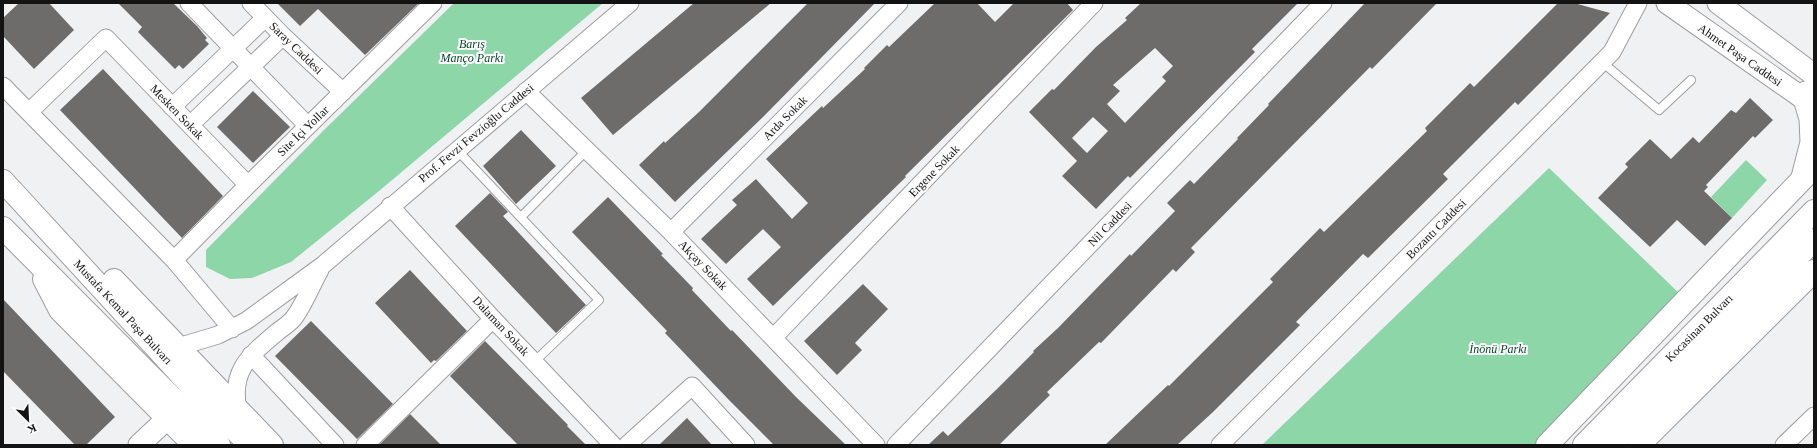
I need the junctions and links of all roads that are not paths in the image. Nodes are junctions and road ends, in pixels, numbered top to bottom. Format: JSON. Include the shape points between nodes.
{"nodes":[{"id":1,"x":189,"y":3,"type":"edge"},
{"id":2,"x":251,"y":3,"type":"edge"},
{"id":3,"x":433,"y":3,"type":"edge"},
{"id":4,"x":630,"y":3,"type":"edge"},
{"id":5,"x":899,"y":3,"type":"edge"},
{"id":6,"x":1094,"y":3,"type":"edge"},
{"id":7,"x":1323,"y":3,"type":"edge"},
{"id":8,"x":1638,"y":3,"type":"edge"},
{"id":9,"x":1667,"y":3,"type":"edge"},
{"id":10,"x":1718,"y":3,"type":"edge"},
{"id":11,"x":265,"y":18,"type":"junction"},
{"id":12,"x":283,"y":36,"type":"junction"},
{"id":13,"x":232,"y":50,"type":"junction"},
{"id":14,"x":1602,"y":62,"type":"junction"},
{"id":15,"x":250,"y":67,"type":"junction"},
{"id":16,"x":1814,"y":75,"type":"edge"},
{"id":17,"x":1691,"y":80,"type":"dead end"},
{"id":18,"x":3,"y":86,"type":"edge"},
{"id":19,"x":526,"y":91,"type":"junction"},
{"id":20,"x":343,"y":92,"type":"junction"},
{"id":21,"x":1811,"y":96,"type":"edge"},
{"id":22,"x":172,"y":107,"type":"junction"},
{"id":23,"x":29,"y":112,"type":"junction"},
{"id":24,"x":190,"y":125,"type":"junction"},
{"id":25,"x":308,"y":126,"type":"junction"},
{"id":26,"x":457,"y":150,"type":"junction"},
{"id":27,"x":587,"y":150,"type":"junction"},
{"id":28,"x":1810,"y":175,"type":"edge"},
{"id":29,"x":3,"y":181,"type":"edge"},
{"id":30,"x":248,"y":184,"type":"junction"},
{"id":31,"x":390,"y":206,"type":"junction"},
{"id":32,"x":1814,"y":211,"type":"edge"},
{"id":33,"x":521,"y":217,"type":"junction"},
{"id":34,"x":3,"y":228,"type":"edge"},
{"id":35,"x":671,"y":232,"type":"junction"},
{"id":36,"x":53,"y":235,"type":"junction"},
{"id":37,"x":1814,"y":240,"type":"edge"},
{"id":38,"x":34,"y":260,"type":"junction"},
{"id":39,"x":174,"y":260,"type":"junction"},
{"id":40,"x":323,"y":265,"type":"junction"},
{"id":41,"x":1814,"y":271,"type":"edge"},
{"id":42,"x":493,"y":319,"type":"junction"},
{"id":43,"x":232,"y":329,"type":"junction"},
{"id":44,"x":773,"y":338,"type":"junction"},
{"id":45,"x":178,"y":347,"type":"junction"},
{"id":46,"x":251,"y":355,"type":"junction"},
{"id":47,"x":534,"y":362,"type":"junction"},
{"id":48,"x":238,"y":410,"type":"junction"},
{"id":49,"x":168,"y":418,"type":"junction"},
{"id":50,"x":1812,"y":420,"type":"edge"},
{"id":51,"x":247,"y":442,"type":"edge"},
{"id":52,"x":139,"y":445,"type":"edge"},
{"id":53,"x":194,"y":445,"type":"edge"},
{"id":54,"x":219,"y":445,"type":"edge"},
{"id":55,"x":272,"y":445,"type":"edge"},
{"id":56,"x":335,"y":445,"type":"edge"},
{"id":57,"x":365,"y":445,"type":"edge"},
{"id":58,"x":613,"y":445,"type":"edge"},
{"id":59,"x":627,"y":445,"type":"edge"},
{"id":60,"x":746,"y":445,"type":"edge"},
{"id":61,"x":876,"y":445,"type":"edge"},
{"id":62,"x":896,"y":445,"type":"edge"},
{"id":63,"x":1220,"y":445,"type":"edge"},
{"id":64,"x":1547,"y":445,"type":"edge"},
{"id":65,"x":1584,"y":445,"type":"edge"},
{"id":66,"x":1611,"y":445,"type":"edge"},
{"id":67,"x":1639,"y":445,"type":"edge"},
{"id":68,"x":1784,"y":445,"type":"edge"}],
"edges":[{"from":1,"to":13,"type":"street"},
{"from":2,"to":11,"type":"street","name":"Saray Caddesi"},
{"from":3,"to":20,"type":"street","name":"Site İçi Yollar"},
{"from":4,"to":19,"type":"street","name":"Prof. Fevzi Fevzioğlu Caddesi"},
{"from":5,"to":35,"type":"street","name":"Arda Sokak"},
{"from":6,"to":44,"type":"street","name":"Ergene Sokak"},
{"from":7,"to":62,"type":"street","name":"Nil Caddesi"},
{"from":8,"to":14,"type":"street","name":"Bozantı Caddesi","via":[[1612,52]]},
{"from":9,"to":21,"type":"street","name":"Ahmet Paşa Caddesi"},
{"from":10,"to":16,"type":"street"},
{"from":11,"to":12,"type":"street","name":"Saray Caddesi"},
{"from":11,"to":13,"type":"street"},
{"from":12,"to":15,"type":"street"},
{"from":12,"to":20,"type":"street","name":"Saray Caddesi"},
{"from":13,"to":15,"type":"street"},
{"from":13,"to":22,"type":"street"},
{"from":14,"to":17,"type":"lane","via":[[1659,110]]},
{"from":14,"to":63,"type":"street","name":"Bozantı Caddesi"},
{"from":15,"to":24,"type":"street"},
{"from":15,"to":25,"type":"street"},
{"from":18,"to":23,"type":"street"},
{"from":19,"to":26,"type":"street","name":"Prof. Fevzi Fevzioğlu Caddesi"},
{"from":19,"to":27,"type":"street","name":"Akçay Sokak"},
{"from":20,"to":25,"type":"street","name":"Site İçi Yollar"},
{"from":21,"to":28,"type":"street"},
{"from":22,"to":23,"type":"street","name":"Mesken Sokak","via":[[106,38]]},
{"from":22,"to":24,"type":"street","name":"Mesken Sokak"},
{"from":23,"to":39,"type":"street"},
{"from":24,"to":30,"type":"street","name":"Mesken Sokak"},
{"from":25,"to":30,"type":"street","name":"Site İçi Yollar"},
{"from":26,"to":31,"type":"street","name":"Prof. Fevzi Fevzioğlu Caddesi"},
{"from":26,"to":33,"type":"lane"},
{"from":27,"to":33,"type":"lane"},
{"from":27,"to":35,"type":"street","name":"Akçay Sokak"},
{"from":28,"to":64,"type":"highway","via":[[1774,208]]},
{"from":29,"to":36,"type":"highway","name":"Mustafa Kemal Paşa Bulvarı"},
{"from":30,"to":39,"type":"street","name":"Site İçi Yollar"},
{"from":31,"to":40,"type":"street","name":"Prof. Fevzi Fevzioğlu Caddesi"},
{"from":31,"to":42,"type":"street","name":"Dalaman Sokak"},
{"from":32,"to":65,"type":"highway","name":"Kocasinan Bulvarı"},
{"from":33,"to":47,"type":"lane","via":[[599,300]]},
{"from":34,"to":38,"type":"highway","name":"Mustafa Kemal Paşa Bulvarı"},
{"from":35,"to":44,"type":"street","name":"Akçay Sokak"},
{"from":36,"to":45,"type":"highway","via":[[90,254]]},
{"from":36,"to":51,"type":"highway","name":"Mustafa Kemal Paşa Bulvarı","via":[[196,391]]},
{"from":37,"to":66,"type":"highway","name":"Kocasinan Bulvarı"},
{"from":38,"to":49,"type":"highway","via":[[60,310]]},
{"from":38,"to":54,"type":"highway","name":"Mustafa Kemal Paşa Bulvarı"},
{"from":39,"to":43,"type":"street"},
{"from":40,"to":43,"type":"street"},
{"from":40,"to":46,"type":"street","via":[[293,319]]},
{"from":41,"to":67,"type":"highway"},
{"from":42,"to":47,"type":"street","name":"Dalaman Sokak"},
{"from":42,"to":57,"type":"street"},
{"from":43,"to":45,"type":"street"},
{"from":44,"to":61,"type":"street","name":"Akçay Sokak"},
{"from":45,"to":48,"type":"highway"},
{"from":46,"to":48,"type":"street","via":[[238,379]]},
{"from":46,"to":56,"type":"street"},
{"from":47,"to":58,"type":"street","name":"Dalaman Sokak"},
{"from":48,"to":55,"type":"highway"},
{"from":49,"to":52,"type":"street"},
{"from":49,"to":53,"type":"highway"},
{"from":50,"to":68,"type":"street"},
{"from":59,"to":60,"type":"street","via":[[692,386]]}]}
